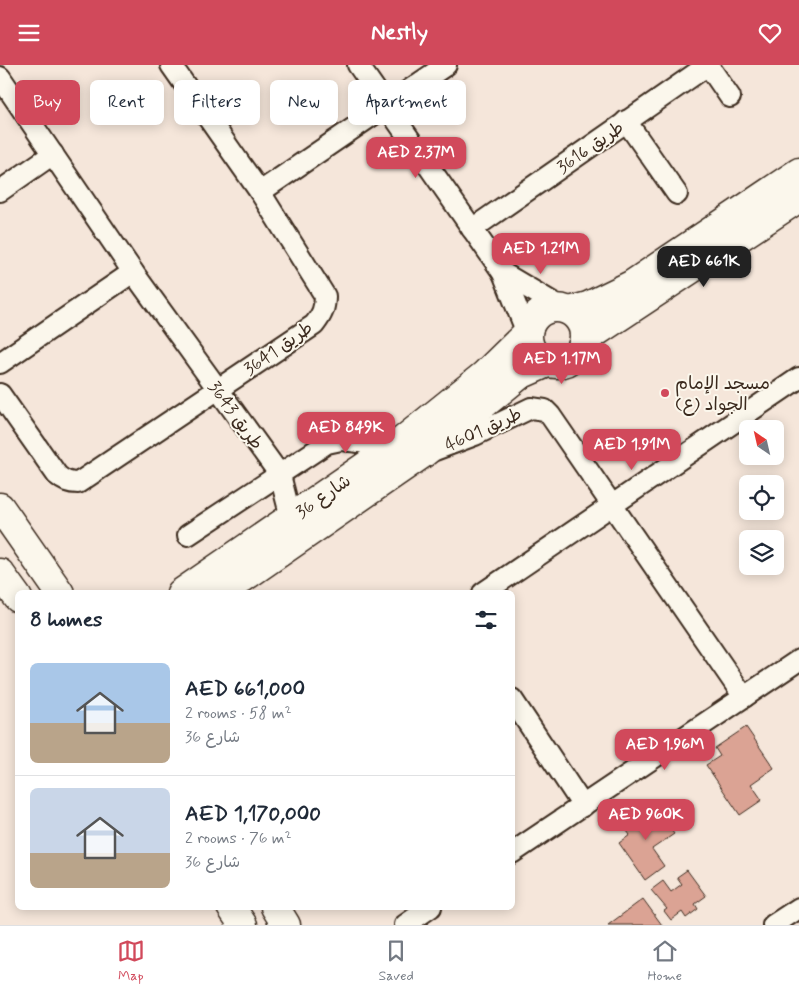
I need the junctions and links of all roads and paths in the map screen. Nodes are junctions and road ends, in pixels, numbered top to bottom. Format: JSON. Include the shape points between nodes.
{"nodes":[{"id":1,"x":171,"y":65,"type":"edge"},
{"id":2,"x":358,"y":65,"type":"edge"},
{"id":3,"x":446,"y":65,"type":"edge"},
{"id":4,"x":708,"y":65,"type":"edge"},
{"id":5,"x":0,"y":77,"type":"edge"},
{"id":6,"x":368,"y":80,"type":"edge"},
{"id":7,"x":424,"y":80,"type":"edge"},
{"id":8,"x":730,"y":97,"type":"dead end"},
{"id":9,"x":626,"y":121,"type":"junction"},
{"id":10,"x":358,"y":125,"type":"edge"},
{"id":11,"x":399,"y":125,"type":"edge"},
{"id":12,"x":53,"y":154,"type":"junction"},
{"id":13,"x":799,"y":172,"type":"edge"},
{"id":14,"x":0,"y":191,"type":"edge"},
{"id":15,"x":260,"y":192,"type":"junction"},
{"id":16,"x":677,"y":194,"type":"dead end"},
{"id":17,"x":799,"y":198,"type":"edge"},
{"id":18,"x":472,"y":229,"type":"junction"},
{"id":19,"x":133,"y":271,"type":"junction"},
{"id":20,"x":503,"y":273,"type":"junction"},
{"id":21,"x":566,"y":309,"type":"junction"},
{"id":22,"x":527,"y":333,"type":"junction"},
{"id":23,"x":584,"y":340,"type":"junction"},
{"id":24,"x":0,"y":363,"type":"edge"},
{"id":25,"x":547,"y":363,"type":"junction"},
{"id":26,"x":799,"y":377,"type":"edge"},
{"id":27,"x":218,"y":390,"type":"junction"},
{"id":28,"x":0,"y":394,"type":"edge"},
{"id":29,"x":413,"y":447,"type":"junction"},
{"id":30,"x":280,"y":475,"type":"junction"},
{"id":31,"x":613,"y":506,"type":"junction"},
{"id":32,"x":0,"y":507,"type":"edge"},
{"id":33,"x":291,"y":518,"type":"junction"},
{"id":34,"x":188,"y":535,"type":"dead end"},
{"id":35,"x":44,"y":570,"type":"junction"},
{"id":36,"x":0,"y":573,"type":"edge"},
{"id":37,"x":58,"y":590,"type":"edge"},
{"id":38,"x":69,"y":590,"type":"edge"},
{"id":39,"x":185,"y":590,"type":"edge"},
{"id":40,"x":225,"y":590,"type":"edge"},
{"id":41,"x":487,"y":590,"type":"edge"},
{"id":42,"x":15,"y":594,"type":"edge"},
{"id":43,"x":799,"y":661,"type":"edge"},
{"id":44,"x":744,"y":697,"type":"junction"},
{"id":45,"x":515,"y":704,"type":"edge"},
{"id":46,"x":583,"y":806,"type":"junction"},
{"id":47,"x":515,"y":851,"type":"edge"},
{"id":48,"x":799,"y":907,"type":"edge"},
{"id":49,"x":233,"y":910,"type":"edge"},
{"id":50,"x":276,"y":910,"type":"edge"},
{"id":51,"x":427,"y":910,"type":"edge"},
{"id":52,"x":243,"y":925,"type":"edge"},
{"id":53,"x":286,"y":925,"type":"edge"},
{"id":54,"x":405,"y":925,"type":"edge"},
{"id":55,"x":773,"y":925,"type":"edge"}],
"edges":[{"from":1,"to":15,"type":"street","name":"طريق 3641"},
{"from":2,"to":6,"type":"street"},
{"from":3,"to":7,"type":"street"},
{"from":4,"to":8,"type":"street"},
{"from":4,"to":9,"type":"street","name":"طريق 3616"},
{"from":5,"to":12,"type":"street","name":"طريق 3643"},
{"from":9,"to":16,"type":"street"},
{"from":9,"to":18,"type":"street","name":"طريق 3616"},
{"from":10,"to":15,"type":"street"},
{"from":11,"to":18,"type":"street"},
{"from":12,"to":14,"type":"street"},
{"from":12,"to":19,"type":"street","name":"طريق 3643"},
{"from":13,"to":21,"type":"street","via":[[631,285],[588,306]]},
{"from":15,"to":27,"type":"street","name":"طريق 3641","via":[[325,296],[325,306],[314,325]]},
{"from":17,"to":23,"type":"street"},
{"from":18,"to":20,"type":"street"},
{"from":19,"to":24,"type":"street"},
{"from":19,"to":27,"type":"street","name":"طريق 3643"},
{"from":20,"to":21,"type":"street"},
{"from":20,"to":22,"type":"street"},
{"from":21,"to":22,"type":"street","via":[[552,307],[543,310],[535,316]]},
{"from":21,"to":23,"type":"street","via":[[582,323]]},
{"from":22,"to":25,"type":"street","via":[[532,352]]},
{"from":22,"to":29,"type":"street","name":"شارع 36"},
{"from":23,"to":25,"type":"street","via":[[575,357],[567,362]]},
{"from":25,"to":29,"type":"street","name":"شارع 36","via":[[509,383]]},
{"from":26,"to":31,"type":"street"},
{"from":27,"to":28,"type":"street","name":"طريق 3641","via":[[78,483],[63,481],[57,475]]},
{"from":27,"to":30,"type":"street","name":"طريق 3643"},
{"from":29,"to":30,"type":"street","via":[[334,440]]},
{"from":29,"to":31,"type":"street","name":"طريق 4601","via":[[475,435],[524,411],[538,408],[550,415]]},
{"from":29,"to":33,"type":"street","name":"شارع 36"},
{"from":29,"to":40,"type":"street","name":"شارع 36"},
{"from":30,"to":33,"type":"street"},
{"from":30,"to":34,"type":"street"},
{"from":31,"to":41,"type":"street"},
{"from":31,"to":44,"type":"street","name":"طريق 4601"},
{"from":32,"to":35,"type":"street"},
{"from":33,"to":39,"type":"street","name":"شارع 36"},
{"from":35,"to":37,"type":"street"},
{"from":35,"to":38,"type":"street"},
{"from":36,"to":42,"type":"street"},
{"from":43,"to":44,"type":"street"},
{"from":44,"to":46,"type":"street"},
{"from":45,"to":46,"type":"street"},
{"from":46,"to":47,"type":"street"},
{"from":48,"to":55,"type":"street"},
{"from":49,"to":52,"type":"street"},
{"from":50,"to":53,"type":"street"},
{"from":51,"to":54,"type":"street"}]}
